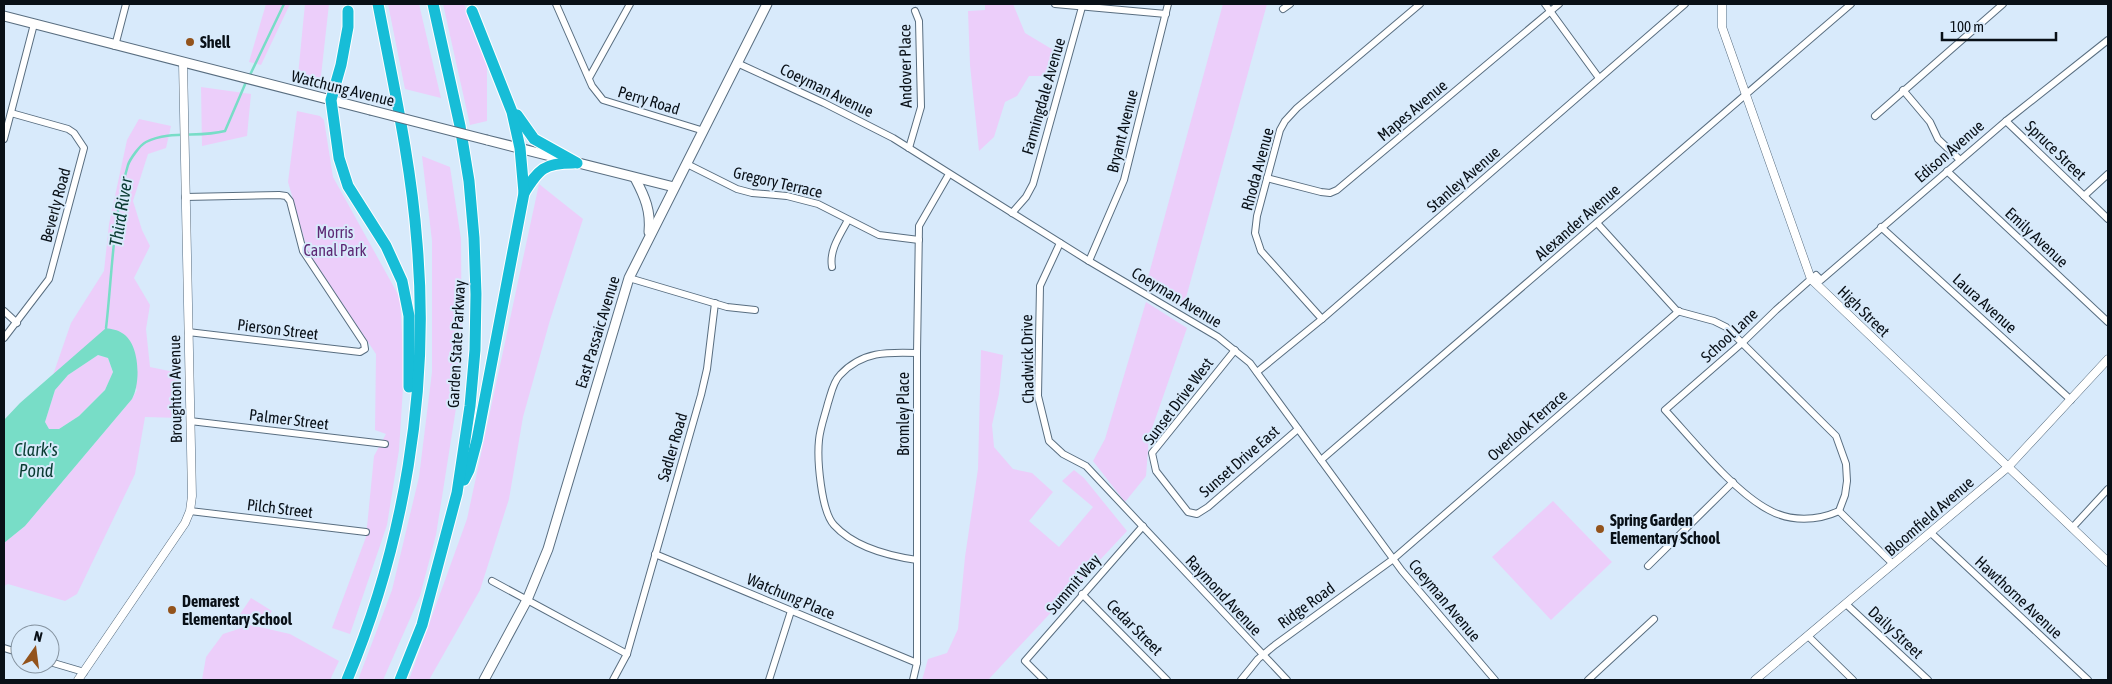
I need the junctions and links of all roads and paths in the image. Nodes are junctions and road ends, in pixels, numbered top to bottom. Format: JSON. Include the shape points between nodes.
{"nodes":[{"id":1,"x":126,"y":4,"type":"edge"},
{"id":2,"x":378,"y":4,"type":"edge"},
{"id":3,"x":433,"y":4,"type":"edge"},
{"id":4,"x":556,"y":4,"type":"edge"},
{"id":5,"x":630,"y":4,"type":"edge"},
{"id":6,"x":767,"y":4,"type":"edge"},
{"id":7,"x":1055,"y":4,"type":"edge"},
{"id":8,"x":1168,"y":4,"type":"edge"},
{"id":9,"x":1290,"y":4,"type":"edge"},
{"id":10,"x":1420,"y":4,"type":"edge"},
{"id":11,"x":1545,"y":4,"type":"edge"},
{"id":12,"x":1559,"y":4,"type":"edge"},
{"id":13,"x":1685,"y":4,"type":"edge"},
{"id":14,"x":1722,"y":4,"type":"edge"},
{"id":15,"x":1851,"y":4,"type":"edge"},
{"id":16,"x":2003,"y":4,"type":"edge"},
{"id":17,"x":348,"y":6,"type":"edge"},
{"id":18,"x":1082,"y":7,"type":"junction"},
{"id":19,"x":1282,"y":9,"type":"dead end"},
{"id":20,"x":1551,"y":10,"type":"junction"},
{"id":21,"x":472,"y":11,"type":"dead end"},
{"id":22,"x":915,"y":11,"type":"dead end"},
{"id":23,"x":1166,"y":14,"type":"junction"},
{"id":24,"x":4,"y":16,"type":"edge"},
{"id":25,"x":34,"y":24,"type":"junction"},
{"id":26,"x":2108,"y":40,"type":"edge"},
{"id":27,"x":116,"y":46,"type":"junction"},
{"id":28,"x":184,"y":63,"type":"junction"},
{"id":29,"x":737,"y":63,"type":"junction"},
{"id":30,"x":589,"y":78,"type":"junction"},
{"id":31,"x":1600,"y":78,"type":"junction"},
{"id":32,"x":1903,"y":90,"type":"junction"},
{"id":33,"x":1746,"y":95,"type":"junction"},
{"id":34,"x":331,"y":100,"type":"junction"},
{"id":35,"x":509,"y":101,"type":"junction"},
{"id":36,"x":11,"y":113,"type":"junction"},
{"id":37,"x":1874,"y":116,"type":"dead end"},
{"id":38,"x":2006,"y":121,"type":"junction"},
{"id":39,"x":704,"y":131,"type":"junction"},
{"id":40,"x":4,"y":139,"type":"edge"},
{"id":41,"x":520,"y":148,"type":"junction"},
{"id":42,"x":908,"y":148,"type":"junction"},
{"id":43,"x":1960,"y":160,"type":"junction"},
{"id":44,"x":577,"y":162,"type":"junction"},
{"id":45,"x":687,"y":164,"type":"junction"},
{"id":46,"x":1947,"y":171,"type":"junction"},
{"id":47,"x":949,"y":174,"type":"junction"},
{"id":48,"x":2108,"y":174,"type":"edge"},
{"id":49,"x":634,"y":178,"type":"junction"},
{"id":50,"x":1267,"y":178,"type":"junction"},
{"id":51,"x":674,"y":187,"type":"junction"},
{"id":52,"x":524,"y":193,"type":"junction"},
{"id":53,"x":2084,"y":196,"type":"junction"},
{"id":54,"x":185,"y":197,"type":"junction"},
{"id":55,"x":1012,"y":213,"type":"junction"},
{"id":56,"x":2108,"y":219,"type":"edge"},
{"id":57,"x":848,"y":220,"type":"junction"},
{"id":58,"x":1597,"y":223,"type":"junction"},
{"id":59,"x":1881,"y":228,"type":"junction"},
{"id":60,"x":919,"y":240,"type":"junction"},
{"id":61,"x":1060,"y":243,"type":"junction"},
{"id":62,"x":646,"y":244,"type":"junction"},
{"id":63,"x":1089,"y":261,"type":"junction"},
{"id":64,"x":832,"y":267,"type":"dead end"},
{"id":65,"x":629,"y":278,"type":"junction"},
{"id":66,"x":1811,"y":279,"type":"junction"},
{"id":67,"x":715,"y":303,"type":"junction"},
{"id":68,"x":755,"y":310,"type":"dead end"},
{"id":69,"x":4,"y":311,"type":"edge"},
{"id":70,"x":1679,"y":311,"type":"junction"},
{"id":71,"x":1322,"y":320,"type":"junction"},
{"id":72,"x":2108,"y":322,"type":"edge"},
{"id":73,"x":16,"y":323,"type":"junction"},
{"id":74,"x":188,"y":332,"type":"junction"},
{"id":75,"x":4,"y":338,"type":"edge"},
{"id":76,"x":1742,"y":343,"type":"junction"},
{"id":77,"x":1234,"y":350,"type":"junction"},
{"id":78,"x":917,"y":353,"type":"junction"},
{"id":79,"x":2108,"y":359,"type":"edge"},
{"id":80,"x":1257,"y":372,"type":"junction"},
{"id":81,"x":2071,"y":400,"type":"junction"},
{"id":82,"x":190,"y":421,"type":"junction"},
{"id":83,"x":1298,"y":429,"type":"junction"},
{"id":84,"x":386,"y":444,"type":"dead end"},
{"id":85,"x":1321,"y":460,"type":"junction"},
{"id":86,"x":409,"y":462,"type":"junction"},
{"id":87,"x":2008,"y":467,"type":"junction"},
{"id":88,"x":1733,"y":482,"type":"junction"},
{"id":89,"x":2108,"y":490,"type":"edge"},
{"id":90,"x":457,"y":493,"type":"junction"},
{"id":91,"x":190,"y":511,"type":"junction"},
{"id":92,"x":1839,"y":511,"type":"junction"},
{"id":93,"x":1197,"y":514,"type":"joint"},
{"id":94,"x":1142,"y":526,"type":"junction"},
{"id":95,"x":2072,"y":528,"type":"junction"},
{"id":96,"x":366,"y":532,"type":"dead end"},
{"id":97,"x":1931,"y":533,"type":"junction"},
{"id":98,"x":655,"y":554,"type":"junction"},
{"id":99,"x":1393,"y":559,"type":"junction"},
{"id":100,"x":917,"y":560,"type":"junction"},
{"id":101,"x":2108,"y":562,"type":"edge"},
{"id":102,"x":1893,"y":564,"type":"junction"},
{"id":103,"x":1648,"y":566,"type":"dead end"},
{"id":104,"x":492,"y":581,"type":"dead end"},
{"id":105,"x":1082,"y":594,"type":"junction"},
{"id":106,"x":527,"y":600,"type":"junction"},
{"id":107,"x":1846,"y":604,"type":"junction"},
{"id":108,"x":791,"y":611,"type":"junction"},
{"id":109,"x":1654,"y":619,"type":"dead end"},
{"id":110,"x":1808,"y":636,"type":"junction"},
{"id":111,"x":627,"y":654,"type":"junction"},
{"id":112,"x":1262,"y":656,"type":"junction"},
{"id":113,"x":917,"y":664,"type":"junction"},
{"id":114,"x":60,"y":665,"type":"edge"},
{"id":115,"x":84,"y":672,"type":"junction"},
{"id":116,"x":78,"y":680,"type":"edge"},
{"id":117,"x":347,"y":680,"type":"edge"},
{"id":118,"x":400,"y":680,"type":"edge"},
{"id":119,"x":484,"y":680,"type":"edge"},
{"id":120,"x":613,"y":680,"type":"edge"},
{"id":121,"x":769,"y":680,"type":"edge"},
{"id":122,"x":913,"y":680,"type":"edge"},
{"id":123,"x":1044,"y":680,"type":"edge"},
{"id":124,"x":1167,"y":680,"type":"edge"},
{"id":125,"x":1242,"y":680,"type":"edge"},
{"id":126,"x":1287,"y":680,"type":"edge"},
{"id":127,"x":1495,"y":680,"type":"edge"},
{"id":128,"x":1588,"y":680,"type":"edge"},
{"id":129,"x":1755,"y":680,"type":"edge"},
{"id":130,"x":1853,"y":680,"type":"edge"},
{"id":131,"x":1928,"y":680,"type":"edge"},
{"id":132,"x":2088,"y":680,"type":"edge"}],
"edges":[{"from":1,"to":27,"type":"street"},
{"from":2,"to":86,"type":"highway","via":[[410,179],[417,243],[419,351]]},
{"from":3,"to":90,"type":"highway","name":"Garden State Parkway","via":[[460,126],[474,238],[475,350]]},
{"from":4,"to":30,"type":"street","name":"Perry Road"},
{"from":5,"to":30,"type":"street"},
{"from":6,"to":29,"type":"main road","name":"East Passaic Avenue"},
{"from":7,"to":18,"type":"street"},
{"from":8,"to":23,"type":"street","name":"Bryant Avenue"},
{"from":9,"to":19,"type":"street"},
{"from":10,"to":50,"type":"street","name":"Rhoda Avenue","via":[[1285,120]]},
{"from":11,"to":20,"type":"street"},
{"from":12,"to":20,"type":"street","name":"Mapes Avenue"},
{"from":13,"to":31,"type":"street","name":"Stanley Avenue"},
{"from":14,"to":33,"type":"street","name":"High Street","via":[[1722,26]]},
{"from":15,"to":33,"type":"street","name":"Alexander Avenue"},
{"from":16,"to":32,"type":"street"},
{"from":17,"to":34,"type":"highway","via":[[348,27]]},
{"from":18,"to":23,"type":"street"},
{"from":18,"to":55,"type":"street","name":"Farmingdale Avenue","via":[[1033,184],[1026,198]]},
{"from":20,"to":31,"type":"street"},
{"from":20,"to":50,"type":"street","name":"Mapes Avenue","via":[[1337,190],[1321,192]]},
{"from":21,"to":35,"type":"highway"},
{"from":22,"to":42,"type":"street","name":"Andover Place","via":[[920,21],[921,106]]},
{"from":23,"to":63,"type":"street","name":"Bryant Avenue","via":[[1124,180]]},
{"from":24,"to":25,"type":"main road","name":"Watchung Avenue"},
{"from":25,"to":27,"type":"main road","name":"Watchung Avenue"},
{"from":25,"to":36,"type":"street"},
{"from":26,"to":38,"type":"street","name":"Edison Avenue"},
{"from":27,"to":28,"type":"main road","name":"Watchung Avenue"},
{"from":28,"to":34,"type":"main road","name":"Watchung Avenue"},
{"from":28,"to":54,"type":"street","name":"Broughton Avenue"},
{"from":29,"to":39,"type":"main road","name":"East Passaic Avenue"},
{"from":29,"to":42,"type":"street","name":"Coeyman Avenue","via":[[824,103]]},
{"from":30,"to":39,"type":"street","name":"Perry Road","via":[[604,100]]},
{"from":31,"to":71,"type":"street","name":"Stanley Avenue"},
{"from":32,"to":37,"type":"street"},
{"from":32,"to":43,"type":"street","via":[[1930,122],[1938,139]]},
{"from":33,"to":58,"type":"street","name":"Alexander Avenue"},
{"from":33,"to":66,"type":"street","name":"High Street"},
{"from":34,"to":41,"type":"main road","name":"Watchung Avenue","bridge":true},
{"from":34,"to":86,"type":"highway","via":[[342,171],[395,264],[406,298],[410,338]]},
{"from":35,"to":41,"type":"highway"},
{"from":35,"to":44,"type":"highway","via":[[534,139]]},
{"from":36,"to":40,"type":"street"},
{"from":36,"to":73,"type":"street","name":"Beverly Road","via":[[68,129],[84,148],[49,279]]},
{"from":38,"to":43,"type":"street","name":"Edison Avenue"},
{"from":38,"to":53,"type":"street","name":"Spruce Street"},
{"from":39,"to":45,"type":"main road","name":"East Passaic Avenue"},
{"from":41,"to":44,"type":"main road","name":"Watchung Avenue"},
{"from":41,"to":52,"type":"highway"},
{"from":42,"to":47,"type":"street","name":"Coeyman Avenue"},
{"from":43,"to":46,"type":"street","name":"Edison Avenue"},
{"from":44,"to":49,"type":"main road","name":"Watchung Avenue"},
{"from":44,"to":52,"type":"highway","via":[[558,163],[541,169]]},
{"from":45,"to":51,"type":"main road","name":"East Passaic Avenue"},
{"from":45,"to":57,"type":"street","name":"Gregory Terrace","via":[[737,190],[787,196],[818,204]]},
{"from":46,"to":59,"type":"street","name":"Edison Avenue"},
{"from":46,"to":72,"type":"street","name":"Emily Avenue"},
{"from":47,"to":55,"type":"street","name":"Coeyman Avenue"},
{"from":47,"to":60,"type":"street","name":"Bromley Place","via":[[920,226]]},
{"from":48,"to":53,"type":"street"},
{"from":49,"to":51,"type":"main road","name":"Watchung Avenue"},
{"from":49,"to":62,"type":"main road","via":[[649,211]]},
{"from":50,"to":71,"type":"street","name":"Rhoda Avenue","via":[[1257,216],[1256,241],[1261,251]]},
{"from":51,"to":62,"type":"main road","name":"East Passaic Avenue"},
{"from":52,"to":90,"type":"highway","via":[[475,448],[469,470]]},
{"from":53,"to":56,"type":"street","name":"Spruce Street"},
{"from":54,"to":74,"type":"street","name":"Broughton Avenue"},
{"from":54,"to":74,"type":"street","name":"Pierson Street","via":[[286,196],[303,251],[365,349],[360,352]]},
{"from":55,"to":61,"type":"street","name":"Coeyman Avenue"},
{"from":57,"to":60,"type":"street","name":"Gregory Terrace","via":[[879,235]]},
{"from":57,"to":64,"type":"street","via":[[832,252]]},
{"from":58,"to":70,"type":"street"},
{"from":58,"to":85,"type":"street","name":"Alexander Avenue"},
{"from":59,"to":66,"type":"street","name":"Edison Avenue","via":[[1821,280],[1816,276]]},
{"from":59,"to":81,"type":"street","name":"Laura Avenue"},
{"from":60,"to":78,"type":"street","name":"Bromley Place"},
{"from":61,"to":63,"type":"street","name":"Coeyman Avenue"},
{"from":61,"to":94,"type":"street","name":"Chadwick Drive","via":[[1040,286],[1038,396],[1042,419],[1049,441],[1063,454],[1086,466]]},
{"from":62,"to":65,"type":"main road","name":"East Passaic Avenue"},
{"from":63,"to":77,"type":"street","name":"Coeyman Avenue","via":[[1218,337]]},
{"from":65,"to":67,"type":"street"},
{"from":65,"to":106,"type":"main road","name":"East Passaic Avenue","via":[[554,531]]},
{"from":66,"to":76,"type":"street","name":"School Lane"},
{"from":66,"to":87,"type":"street","name":"High Street"},
{"from":67,"to":68,"type":"street"},
{"from":67,"to":98,"type":"street","name":"Sadler Road","via":[[701,395]]},
{"from":69,"to":73,"type":"street"},
{"from":70,"to":76,"type":"street","via":[[1726,327]]},
{"from":70,"to":99,"type":"street","name":"Overlook Terrace"},
{"from":71,"to":80,"type":"street","name":"Stanley Avenue"},
{"from":73,"to":75,"type":"street","name":"Beverly Road"},
{"from":74,"to":82,"type":"street","name":"Broughton Avenue"},
{"from":76,"to":88,"type":"street","name":"School Lane","via":[[1664,410]]},
{"from":76,"to":92,"type":"street","via":[[1836,436],[1846,464],[1847,481]]},
{"from":77,"to":80,"type":"street","name":"Coeyman Avenue"},
{"from":77,"to":93,"type":"street","name":"Sunset Drive West","via":[[1152,453],[1156,471],[1188,512]]},
{"from":78,"to":100,"type":"street","name":"Bromley Place"},
{"from":78,"to":100,"type":"street","via":[[874,354],[858,361],[838,377],[832,388],[819,439],[818,456],[822,491],[833,524],[871,548]]},
{"from":79,"to":81,"type":"street","name":"Bloomfield Avenue"},
{"from":80,"to":83,"type":"street","name":"Coeyman Avenue"},
{"from":81,"to":87,"type":"street","name":"Bloomfield Avenue"},
{"from":82,"to":84,"type":"street","name":"Palmer Street"},
{"from":82,"to":91,"type":"street","name":"Broughton Avenue"},
{"from":83,"to":85,"type":"street","name":"Coeyman Avenue"},
{"from":83,"to":93,"type":"street","name":"Sunset Drive East"},
{"from":85,"to":99,"type":"street","name":"Coeyman Avenue"},
{"from":86,"to":117,"type":"highway","via":[[386,568]]},
{"from":87,"to":95,"type":"street","name":"High Street"},
{"from":87,"to":97,"type":"street","name":"Bloomfield Avenue"},
{"from":88,"to":92,"type":"street","via":[[1768,510],[1784,516],[1815,519]]},
{"from":88,"to":103,"type":"street"},
{"from":89,"to":95,"type":"street"},
{"from":90,"to":118,"type":"highway","name":"Garden State Parkway","via":[[422,625]]},
{"from":91,"to":96,"type":"street","name":"Pilch Street"},
{"from":91,"to":115,"type":"street","name":"Broughton Avenue"},
{"from":92,"to":102,"type":"street"},
{"from":94,"to":105,"type":"street","name":"Summit Way"},
{"from":94,"to":112,"type":"street","name":"Raymond Avenue"},
{"from":95,"to":101,"type":"street","name":"High Street"},
{"from":97,"to":102,"type":"street","name":"Bloomfield Avenue"},
{"from":97,"to":132,"type":"street","name":"Hawthorne Avenue"},
{"from":98,"to":108,"type":"street","name":"Watchung Place"},
{"from":98,"to":111,"type":"street","name":"Sadler Road"},
{"from":99,"to":112,"type":"street","name":"Ridge Road"},
{"from":99,"to":127,"type":"street","name":"Coeyman Avenue"},
{"from":100,"to":113,"type":"street","name":"Bromley Place"},
{"from":102,"to":107,"type":"street","name":"Bloomfield Avenue"},
{"from":104,"to":106,"type":"street"},
{"from":105,"to":123,"type":"street","name":"Summit Way","via":[[1025,661]]},
{"from":105,"to":124,"type":"street","name":"Cedar Street"},
{"from":106,"to":111,"type":"street"},
{"from":106,"to":119,"type":"main road","name":"East Passaic Avenue"},
{"from":107,"to":110,"type":"street","name":"Bloomfield Avenue"},
{"from":107,"to":131,"type":"street","name":"Daily Street"},
{"from":108,"to":113,"type":"street","name":"Watchung Place"},
{"from":108,"to":121,"type":"street"},
{"from":109,"to":128,"type":"street"},
{"from":110,"to":129,"type":"street","name":"Bloomfield Avenue"},
{"from":110,"to":130,"type":"street"},
{"from":111,"to":120,"type":"street","name":"Sadler Road"},
{"from":112,"to":125,"type":"street","name":"Ridge Road"},
{"from":112,"to":126,"type":"street","name":"Raymond Avenue"},
{"from":113,"to":122,"type":"street","name":"Bromley Place"},
{"from":114,"to":115,"type":"street"},
{"from":115,"to":116,"type":"street","name":"Broughton Avenue"}]}
